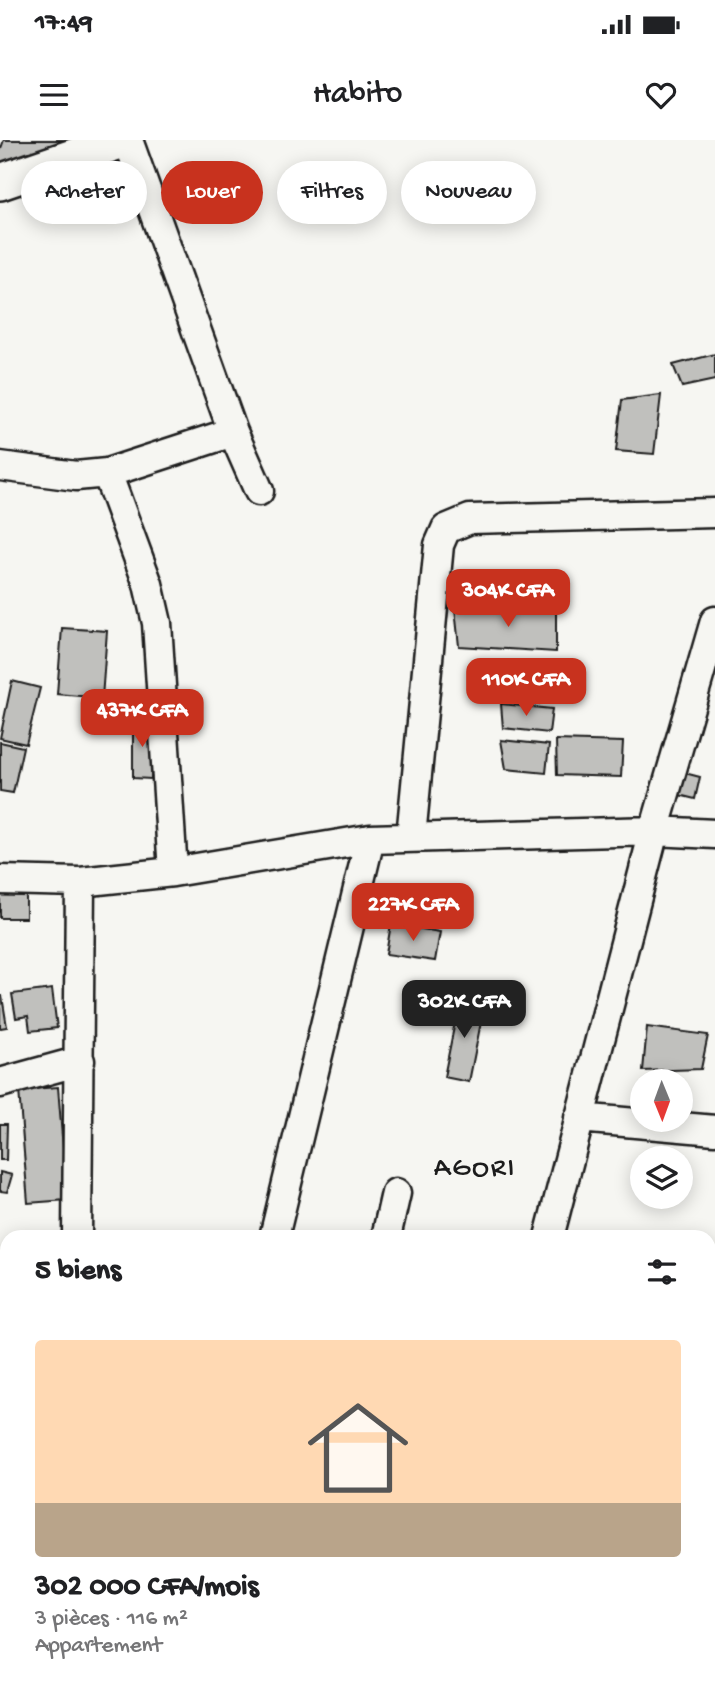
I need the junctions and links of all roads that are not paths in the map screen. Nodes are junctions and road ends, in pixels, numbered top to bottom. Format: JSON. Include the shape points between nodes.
{"nodes":[{"id":1,"x":126,"y":140,"type":"edge"},
{"id":2,"x":0,"y":182,"type":"edge"},
{"id":3,"x":233,"y":432,"type":"junction"},
{"id":4,"x":0,"y":467,"type":"edge"},
{"id":5,"x":107,"y":472,"type":"junction"},
{"id":6,"x":259,"y":491,"type":"dead end"},
{"id":7,"x":715,"y":513,"type":"edge"},
{"id":8,"x":715,"y":621,"type":"edge"},
{"id":9,"x":654,"y":831,"type":"junction"},
{"id":10,"x":715,"y":834,"type":"edge"},
{"id":11,"x":411,"y":837,"type":"junction"},
{"id":12,"x":370,"y":839,"type":"junction"},
{"id":13,"x":173,"y":872,"type":"junction"},
{"id":14,"x":0,"y":880,"type":"edge"},
{"id":15,"x":80,"y":882,"type":"junction"},
{"id":16,"x":80,"y":1061,"type":"junction"},
{"id":17,"x":0,"y":1083,"type":"edge"},
{"id":18,"x":579,"y":1118,"type":"junction"},
{"id":19,"x":715,"y":1130,"type":"edge"},
{"id":20,"x":396,"y":1193,"type":"dead end"},
{"id":21,"x":78,"y":1230,"type":"edge"},
{"id":22,"x":276,"y":1230,"type":"edge"},
{"id":23,"x":388,"y":1230,"type":"edge"},
{"id":24,"x":551,"y":1230,"type":"edge"}],
"edges":[{"from":1,"to":2,"type":"main road"},
{"from":1,"to":3,"type":"street"},
{"from":3,"to":5,"type":"street"},
{"from":3,"to":6,"type":"street"},
{"from":4,"to":5,"type":"street","via":[[76,476]]},
{"from":5,"to":13,"type":"street","via":[[148,584],[157,623]]},
{"from":7,"to":11,"type":"street","via":[[470,519],[446,529],[439,545]]},
{"from":8,"to":9,"type":"street"},
{"from":9,"to":10,"type":"street"},
{"from":9,"to":11,"type":"street"},
{"from":9,"to":18,"type":"street"},
{"from":11,"to":12,"type":"street"},
{"from":12,"to":13,"type":"street"},
{"from":12,"to":22,"type":"street"},
{"from":13,"to":15,"type":"street"},
{"from":14,"to":15,"type":"street"},
{"from":15,"to":16,"type":"street"},
{"from":16,"to":17,"type":"street"},
{"from":16,"to":21,"type":"street"},
{"from":18,"to":19,"type":"street"},
{"from":18,"to":24,"type":"street"},
{"from":20,"to":23,"type":"street"}]}
